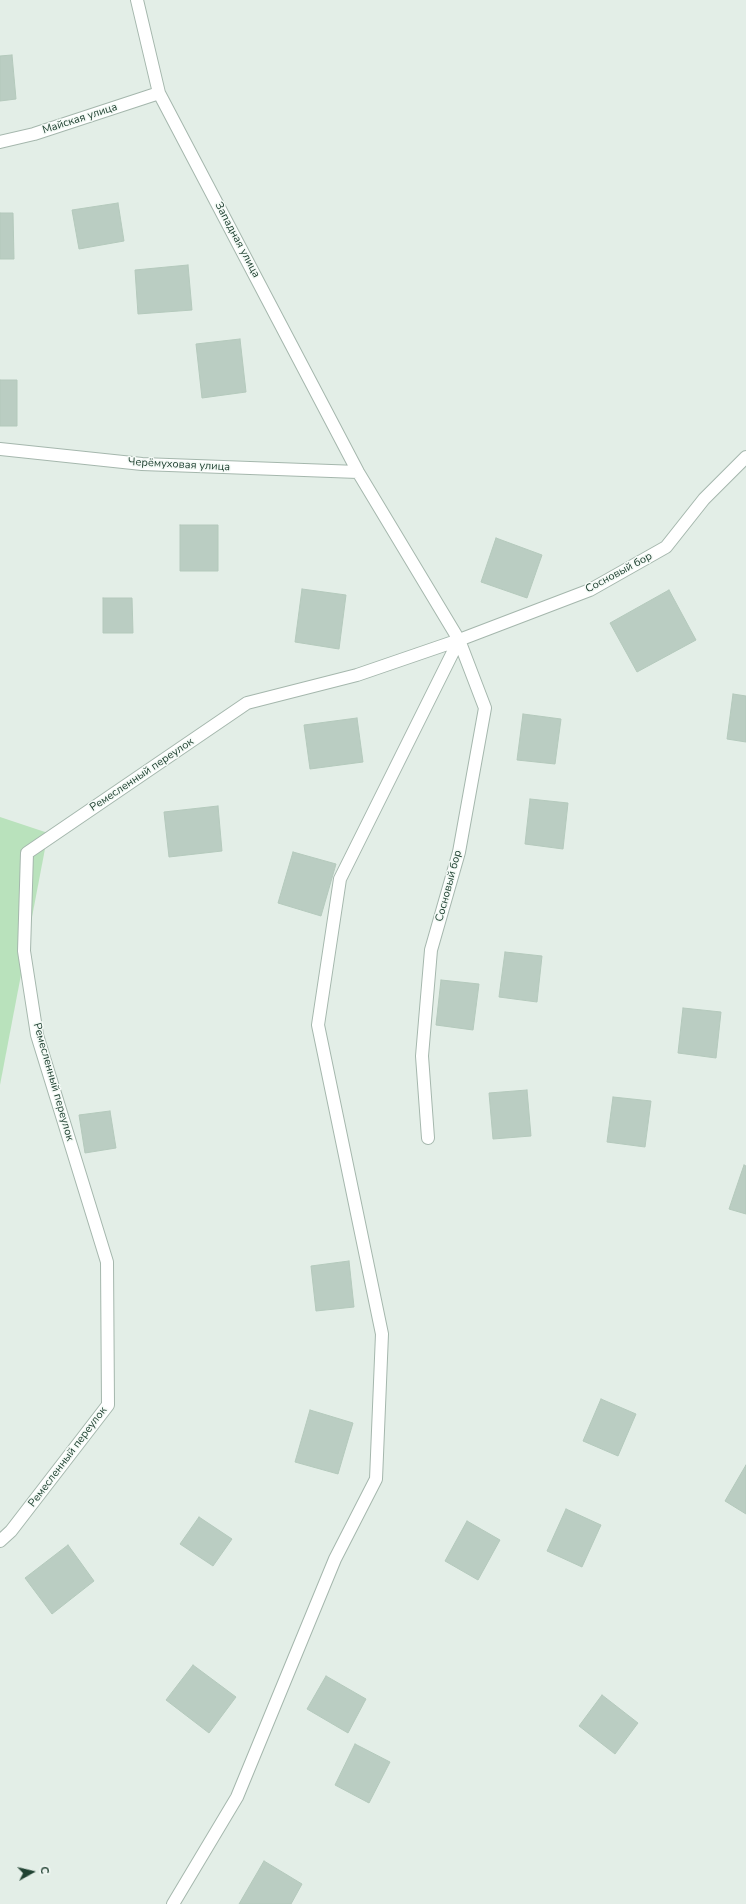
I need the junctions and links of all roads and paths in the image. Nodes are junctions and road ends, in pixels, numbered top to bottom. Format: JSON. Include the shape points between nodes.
{"nodes":[{"id":1,"x":137,"y":0,"type":"edge"},
{"id":2,"x":159,"y":93,"type":"junction"},
{"id":3,"x":0,"y":142,"type":"edge"},
{"id":4,"x":0,"y":449,"type":"edge"},
{"id":5,"x":746,"y":457,"type":"edge"},
{"id":6,"x":358,"y":472,"type":"junction"},
{"id":7,"x":459,"y":640,"type":"junction"},
{"id":8,"x":428,"y":1138,"type":"dead end"},
{"id":9,"x":0,"y":1540,"type":"edge"},
{"id":10,"x":173,"y":1904,"type":"edge"}],
"edges":[{"from":1,"to":2,"type":"street","name":"Западная улица"},
{"from":2,"to":3,"type":"street","name":"Майская улица","via":[[34,134]]},
{"from":2,"to":6,"type":"street","name":"Западная улица"},
{"from":4,"to":6,"type":"street","name":"Черёмуховая улица","via":[[142,464]]},
{"from":5,"to":7,"type":"street","name":"Сосновый бор","via":[[704,499],[666,547],[590,590]]},
{"from":6,"to":7,"type":"street","name":"Сосновый бор"},
{"from":7,"to":8,"type":"street","name":"Сосновый бор","via":[[485,708],[459,852],[431,950],[422,1056]]},
{"from":7,"to":9,"type":"street","name":"Ремесленный переулок","via":[[357,675],[247,703],[27,853],[24,951],[37,1035],[107,1262],[108,1405],[11,1531]]},
{"from":7,"to":10,"type":"street","via":[[340,879],[318,1025],[382,1334],[376,1479],[335,1559],[237,1797]]}]}
